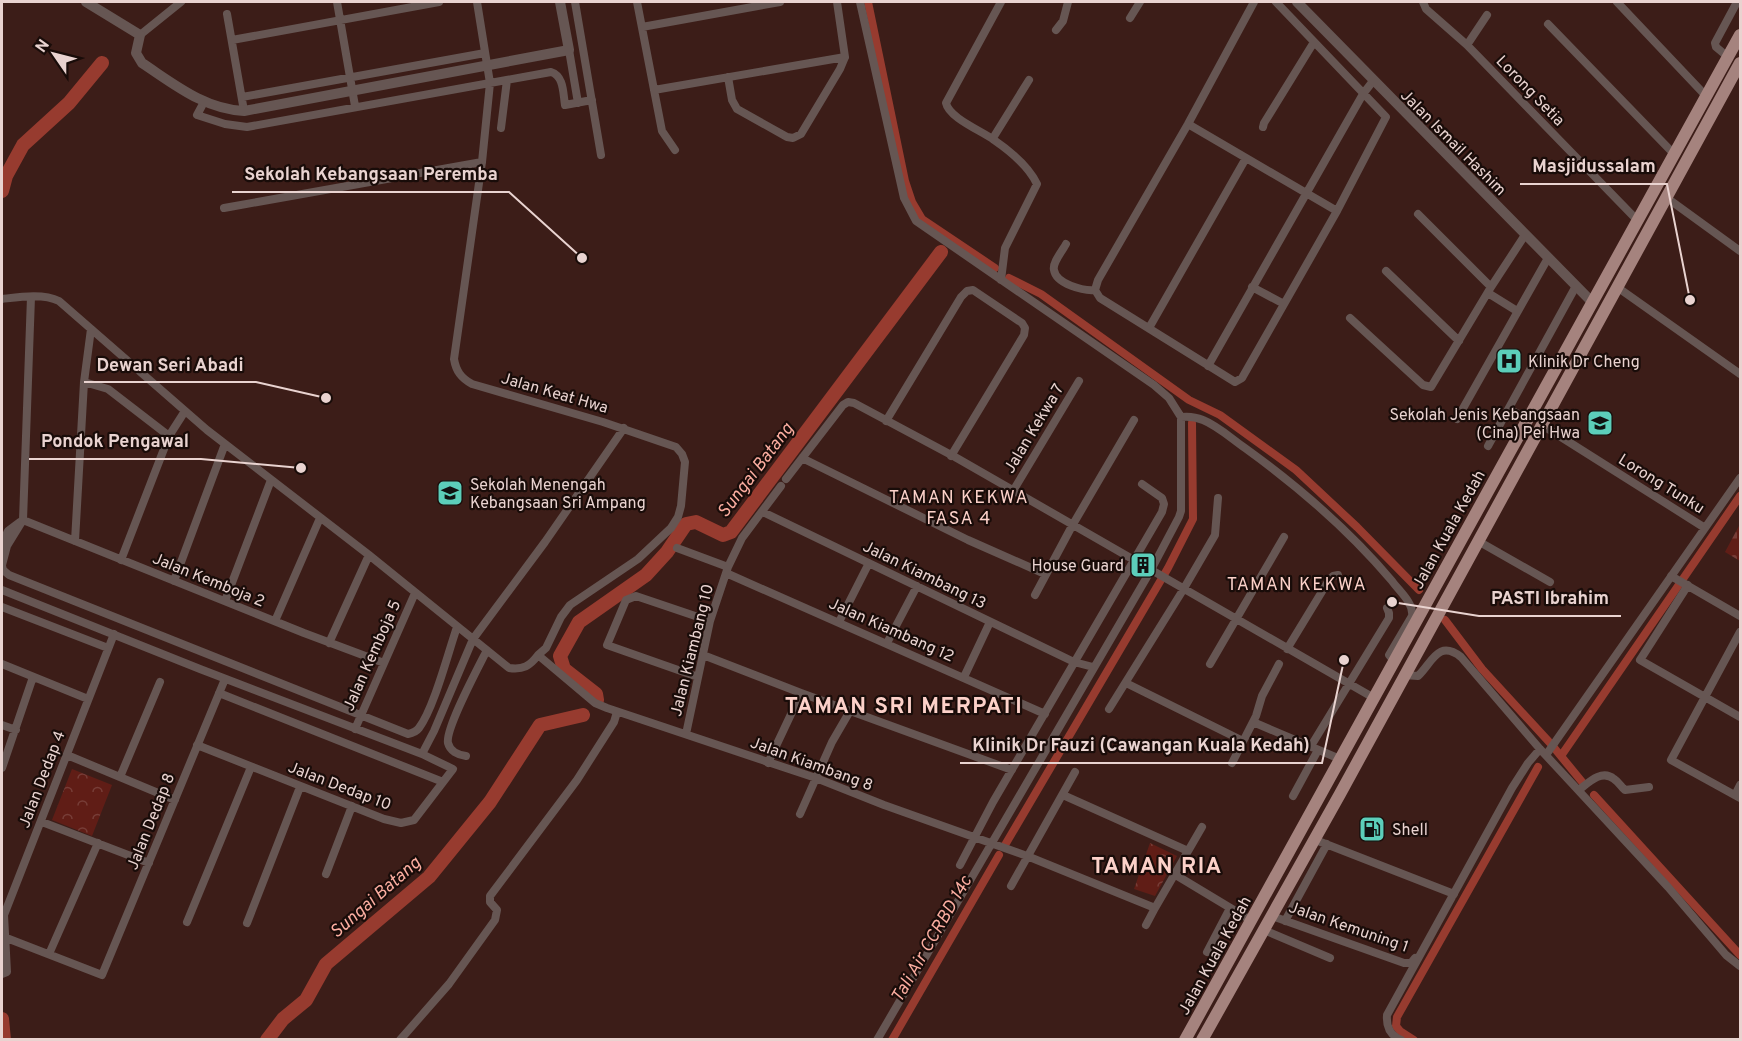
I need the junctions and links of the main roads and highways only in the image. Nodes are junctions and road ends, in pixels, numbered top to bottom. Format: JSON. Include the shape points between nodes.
{"nodes":[{"id":1,"x":1740,"y":35,"type":"edge"},
{"id":2,"x":1740,"y":63,"type":"edge"},
{"id":3,"x":1323,"y":823,"type":"junction"},
{"id":4,"x":1252,"y":921,"type":"junction"},
{"id":5,"x":1185,"y":1040,"type":"edge"},
{"id":6,"x":1202,"y":1040,"type":"edge"}],
"edges":[{"from":1,"to":4,"type":"main road","name":"Jalan Kuala Kedah"},
{"from":2,"to":3,"type":"main road","name":"Jalan Kuala Kedah"},
{"from":3,"to":4,"type":"main road","via":[[1308,839],[1261,922],[1258,925]]},
{"from":3,"to":6,"type":"main road","name":"Jalan Kuala Kedah"},
{"from":4,"to":5,"type":"main road","name":"Jalan Kuala Kedah"}]}
